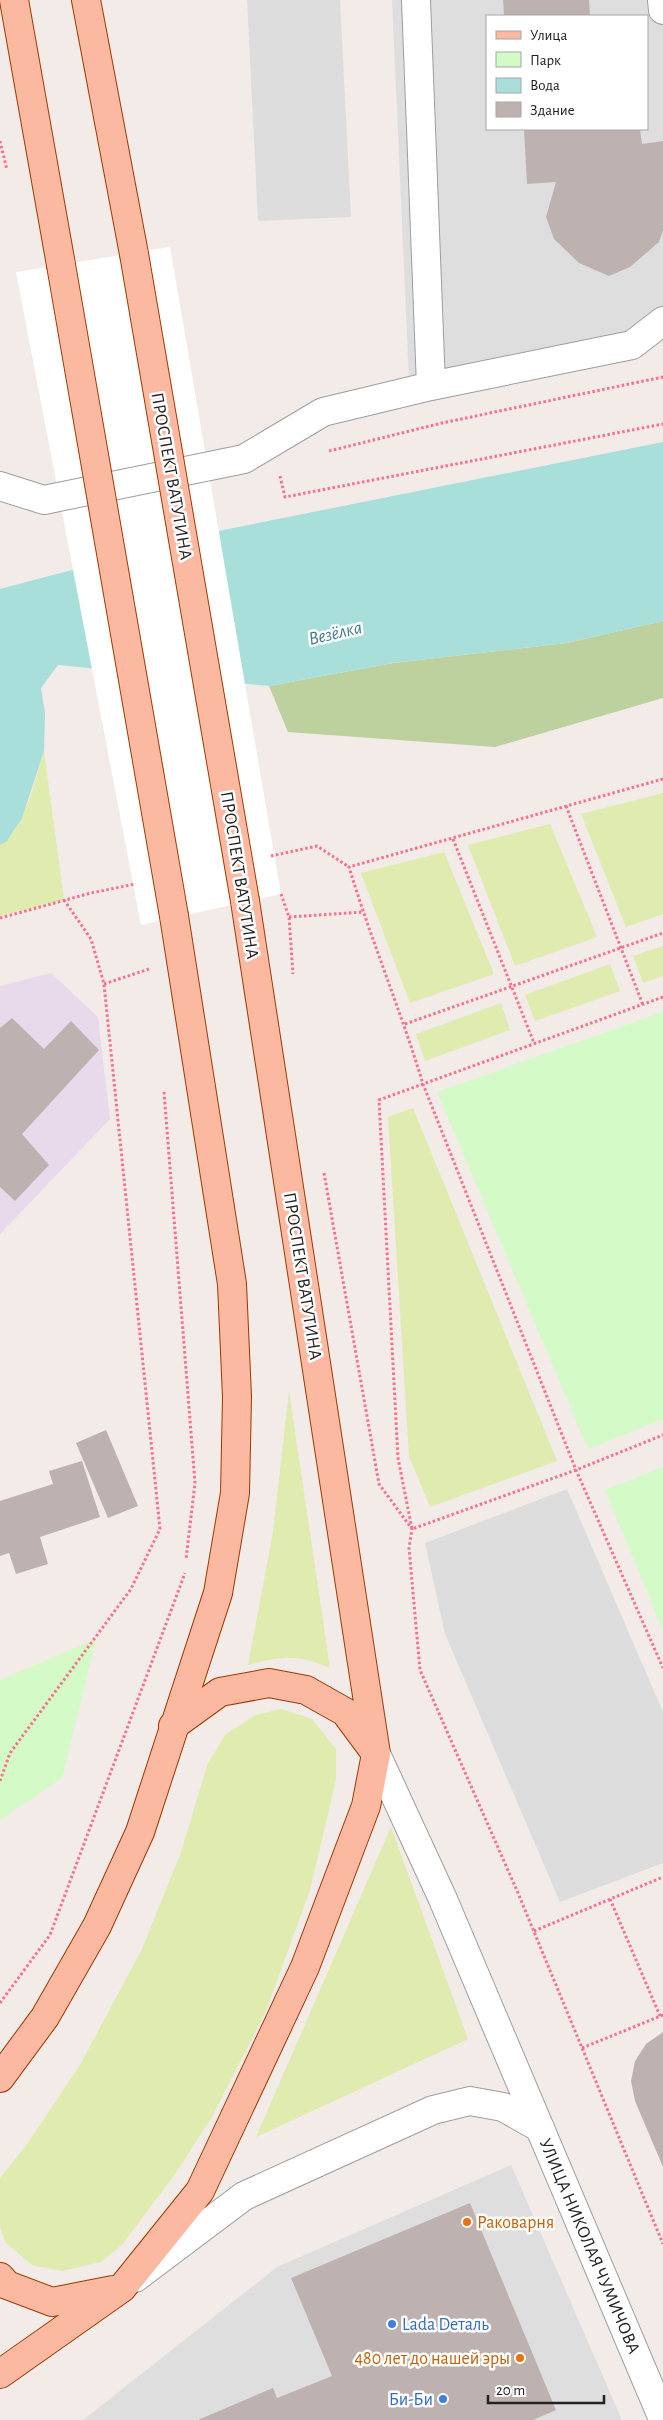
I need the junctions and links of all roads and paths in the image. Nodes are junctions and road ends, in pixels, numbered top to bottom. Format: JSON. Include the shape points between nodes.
{"nodes":[{"id":1,"x":14,"y":0,"type":"edge"},
{"id":2,"x":86,"y":0,"type":"edge"},
{"id":3,"x":416,"y":0,"type":"edge"},
{"id":4,"x":662,"y":0,"type":"edge"},
{"id":5,"x":663,"y":10,"type":"edge"},
{"id":6,"x":663,"y":321,"type":"edge"},
{"id":7,"x":431,"y":386,"type":"junction"},
{"id":8,"x":663,"y":424,"type":"edge"},
{"id":9,"x":0,"y":486,"type":"edge"},
{"id":10,"x":286,"y":496,"type":"dead end"},
{"id":11,"x":663,"y":779,"type":"edge"},
{"id":12,"x":566,"y":806,"type":"junction"},
{"id":13,"x":453,"y":839,"type":"junction"},
{"id":14,"x":281,"y":894,"type":"dead end"},
{"id":15,"x":363,"y":912,"type":"junction"},
{"id":16,"x":0,"y":917,"type":"edge"},
{"id":17,"x":289,"y":917,"type":"junction"},
{"id":18,"x":663,"y":933,"type":"edge"},
{"id":19,"x":622,"y":947,"type":"junction"},
{"id":20,"x":157,"y":966,"type":"dead end"},
{"id":21,"x":294,"y":982,"type":"dead end"},
{"id":22,"x":104,"y":984,"type":"junction"},
{"id":23,"x":511,"y":985,"type":"junction"},
{"id":24,"x":663,"y":997,"type":"edge"},
{"id":25,"x":643,"y":1005,"type":"junction"},
{"id":26,"x":404,"y":1024,"type":"junction"},
{"id":27,"x":534,"y":1043,"type":"junction"},
{"id":28,"x":164,"y":1082,"type":"dead end"},
{"id":29,"x":422,"y":1084,"type":"junction"},
{"id":30,"x":323,"y":1165,"type":"dead end"},
{"id":31,"x":663,"y":1435,"type":"edge"},
{"id":32,"x":576,"y":1470,"type":"junction"},
{"id":33,"x":412,"y":1529,"type":"junction"},
{"id":34,"x":663,"y":1668,"type":"edge"},
{"id":35,"x":173,"y":1726,"type":"junction"},
{"id":36,"x":376,"y":1754,"type":"junction"},
{"id":37,"x":0,"y":1782,"type":"edge"},
{"id":38,"x":663,"y":1877,"type":"edge"},
{"id":39,"x":610,"y":1899,"type":"junction"},
{"id":40,"x":534,"y":1932,"type":"junction"},
{"id":41,"x":0,"y":2003,"type":"edge"},
{"id":42,"x":662,"y":2016,"type":"edge"},
{"id":43,"x":582,"y":2048,"type":"junction"},
{"id":44,"x":0,"y":2078,"type":"edge"},
{"id":45,"x":540,"y":2128,"type":"junction"},
{"id":46,"x":663,"y":2244,"type":"edge"},
{"id":47,"x":0,"y":2277,"type":"edge"},
{"id":48,"x":122,"y":2288,"type":"junction"},
{"id":49,"x":0,"y":2374,"type":"edge"},
{"id":50,"x":654,"y":2417,"type":"edge"}],
"edges":[{"from":1,"to":35,"type":"main road","bridge":true,"via":[[174,916],[232,1284],[237,1397],[235,1493],[218,1593]]},
{"from":2,"to":36,"type":"main road","name":"ПРОСПЕКТ ВАТУТИНА","bridge":true,"via":[[134,254],[245,901]]},
{"from":3,"to":7,"type":"street"},
{"from":4,"to":5,"type":"street"},
{"from":6,"to":7,"type":"street","via":[[632,345]]},
{"from":7,"to":9,"type":"street","via":[[323,412],[244,460],[44,500]]},
{"from":8,"to":10,"type":"path"},
{"from":11,"to":12,"type":"path"},
{"from":12,"to":13,"type":"path"},
{"from":12,"to":19,"type":"path"},
{"from":13,"to":15,"type":"path","via":[[349,867]]},
{"from":13,"to":23,"type":"path"},
{"from":14,"to":17,"type":"path"},
{"from":15,"to":17,"type":"path"},
{"from":15,"to":26,"type":"path"},
{"from":16,"to":22,"type":"path","via":[[64,900],[90,939]]},
{"from":17,"to":21,"type":"path"},
{"from":18,"to":19,"type":"path"},
{"from":19,"to":23,"type":"path"},
{"from":19,"to":25,"type":"path"},
{"from":20,"to":22,"type":"path"},
{"from":22,"to":37,"type":"path","via":[[160,1529],[131,1589],[10,1753]]},
{"from":23,"to":26,"type":"path"},
{"from":23,"to":27,"type":"path"},
{"from":24,"to":25,"type":"path"},
{"from":25,"to":27,"type":"path"},
{"from":26,"to":29,"type":"path"},
{"from":27,"to":29,"type":"path"},
{"from":28,"to":41,"type":"path","via":[[195,1483],[185,1573],[50,1934]]},
{"from":29,"to":32,"type":"path"},
{"from":29,"to":33,"type":"path","via":[[379,1100],[398,1458]]},
{"from":30,"to":33,"type":"path","via":[[379,1484]]},
{"from":31,"to":32,"type":"path"},
{"from":32,"to":33,"type":"path"},
{"from":32,"to":34,"type":"path"},
{"from":33,"to":40,"type":"path","via":[[409,1548],[420,1670]]},
{"from":35,"to":36,"type":"main road","via":[[220,1692],[269,1683],[306,1690],[345,1712]]},
{"from":35,"to":44,"type":"main road","via":[[140,1832],[98,1926],[45,2017]]},
{"from":36,"to":45,"type":"street","name":"УЛИЦА НИКОЛАЯ ЧУМИЧОВА","via":[[442,1897]]},
{"from":36,"to":48,"type":"main road","name":"ПРОСПЕКТ ВАТУТИНА","via":[[366,1806],[305,1967],[200,2191]]},
{"from":38,"to":39,"type":"path"},
{"from":39,"to":40,"type":"path"},
{"from":39,"to":42,"type":"path"},
{"from":40,"to":43,"type":"path"},
{"from":42,"to":43,"type":"path"},
{"from":43,"to":46,"type":"path"},
{"from":45,"to":48,"type":"street","via":[[503,2107],[470,2101],[433,2110],[244,2196]]},
{"from":45,"to":50,"type":"street","name":"УЛИЦА НИКОЛАЯ ЧУМИЧОВА"},
{"from":47,"to":48,"type":"main road","via":[[7,2285],[52,2302]]},
{"from":48,"to":49,"type":"main road","name":"ПРОСПЕКТ ВАТУТИНА"}]}
